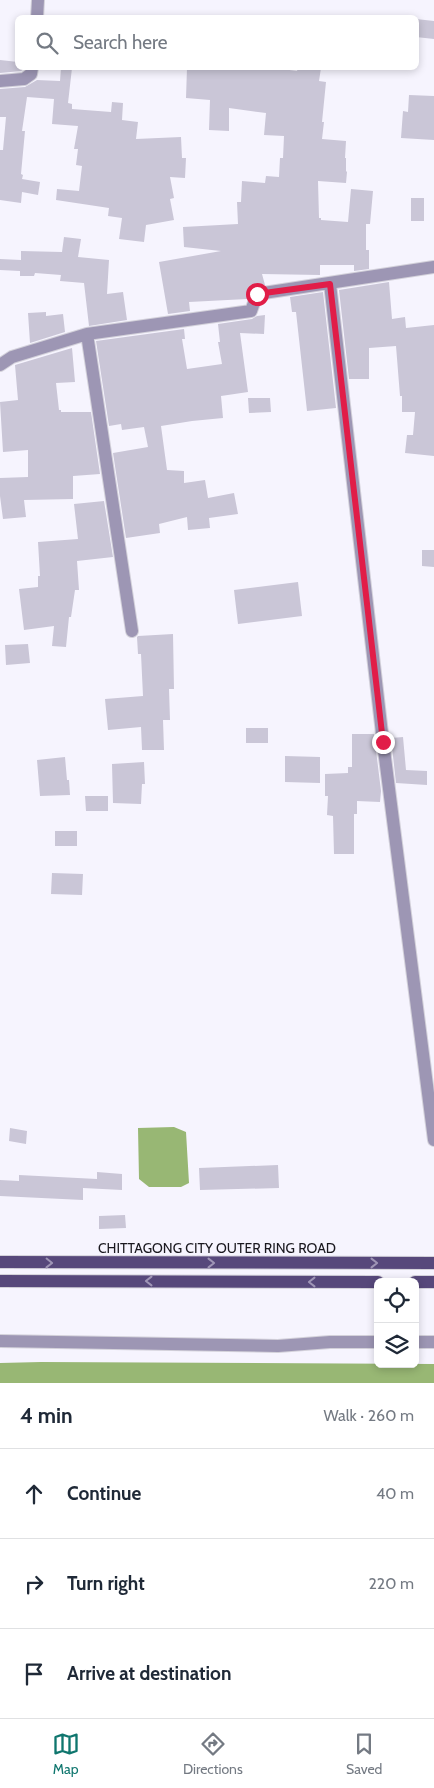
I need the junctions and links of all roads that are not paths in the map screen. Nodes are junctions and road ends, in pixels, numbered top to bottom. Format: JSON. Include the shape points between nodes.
{"nodes":[{"id":1,"x":38,"y":0,"type":"edge"},
{"id":2,"x":36,"y":15,"type":"edge"},
{"id":3,"x":32,"y":70,"type":"edge"},
{"id":4,"x":0,"y":81,"type":"edge"},
{"id":5,"x":434,"y":267,"type":"edge"},
{"id":6,"x":330,"y":284,"type":"junction"},
{"id":7,"x":87,"y":334,"type":"junction"},
{"id":8,"x":0,"y":365,"type":"edge"},
{"id":9,"x":132,"y":631,"type":"dead end"},
{"id":10,"x":434,"y":1140,"type":"edge"},
{"id":11,"x":0,"y":1262,"type":"edge"},
{"id":12,"x":434,"y":1263,"type":"edge"},
{"id":13,"x":0,"y":1281,"type":"edge"},
{"id":14,"x":374,"y":1282,"type":"edge"},
{"id":15,"x":419,"y":1282,"type":"edge"},
{"id":16,"x":434,"y":1282,"type":"edge"},
{"id":17,"x":0,"y":1341,"type":"edge"},
{"id":18,"x":374,"y":1342,"type":"edge"},
{"id":19,"x":419,"y":1342,"type":"edge"},
{"id":20,"x":434,"y":1342,"type":"edge"}],
"edges":[{"from":1,"to":2,"type":"street"},
{"from":3,"to":4,"type":"street","via":[[24,79]]},
{"from":5,"to":6,"type":"street"},
{"from":6,"to":7,"type":"street","via":[[257,294],[252,311]]},
{"from":6,"to":10,"type":"street","via":[[383,742]]},
{"from":7,"to":8,"type":"street","via":[[12,357]]},
{"from":7,"to":9,"type":"street"},
{"from":11,"to":12,"type":"main road","name":"CHITTAGONG CITY OUTER RING ROAD","one_way":true},
{"from":14,"to":13,"type":"main road","one_way":true},
{"from":15,"to":16,"type":"main road"},
{"from":17,"to":18,"type":"street","via":[[278,1346]]},
{"from":19,"to":20,"type":"street"}]}
